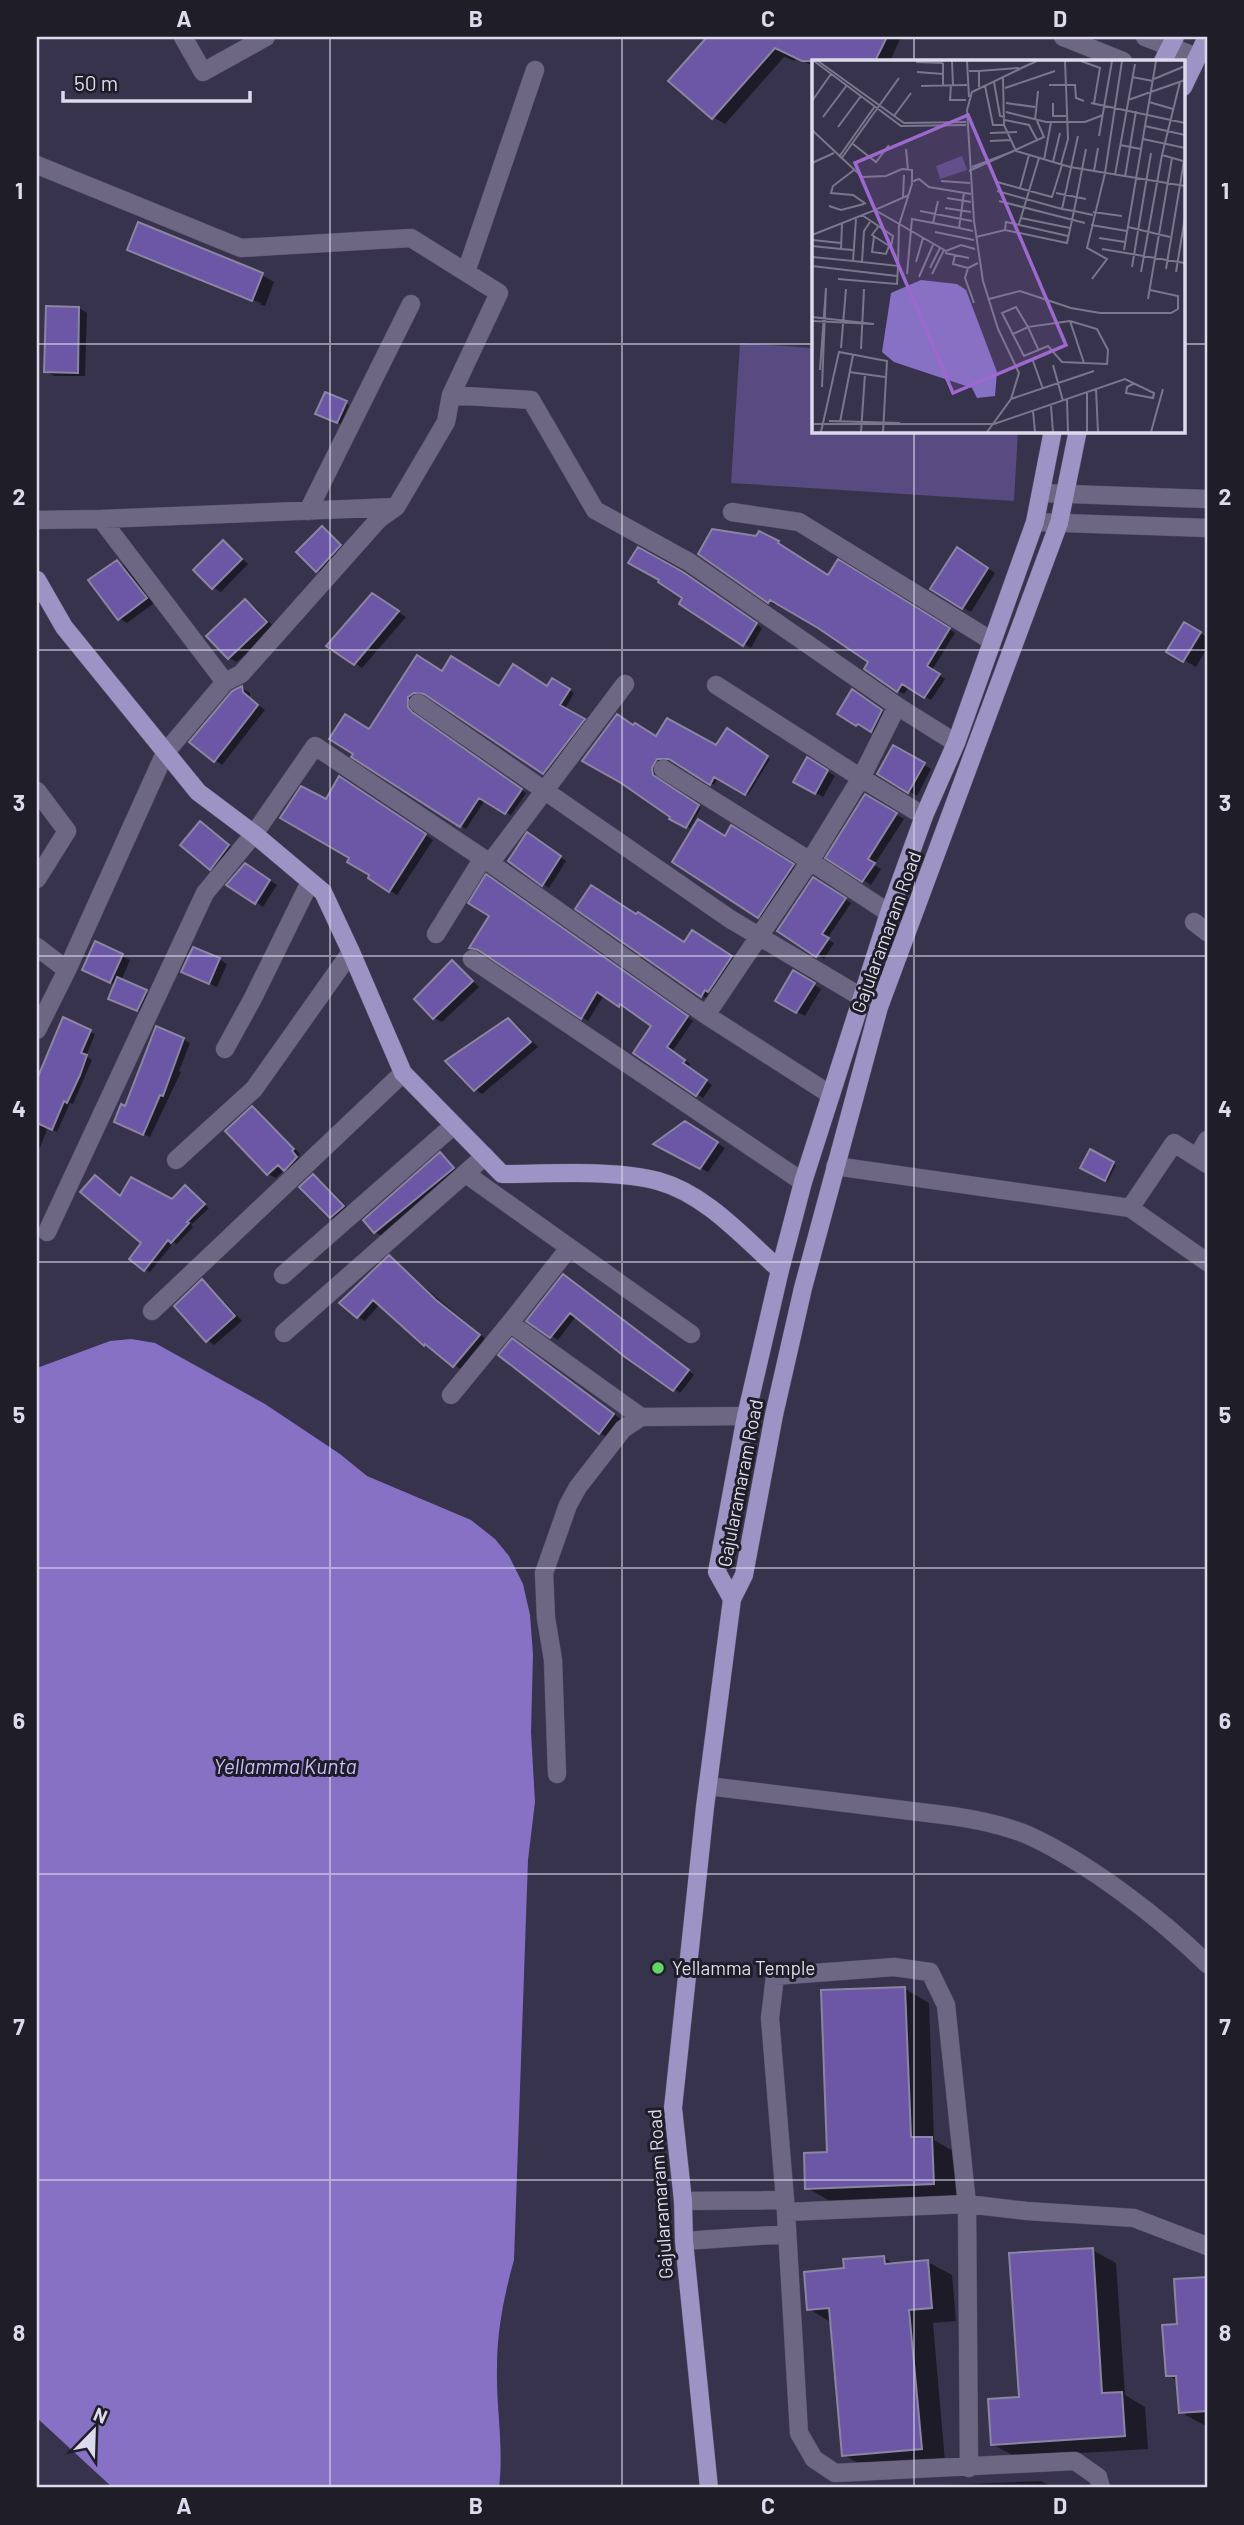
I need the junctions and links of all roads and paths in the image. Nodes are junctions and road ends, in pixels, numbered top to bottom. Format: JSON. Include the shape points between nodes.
{"nodes":[{"id":1,"x":183,"y":37,"type":"edge"},
{"id":2,"x":266,"y":37,"type":"edge"},
{"id":3,"x":1063,"y":37,"type":"edge"},
{"id":4,"x":1145,"y":37,"type":"edge"},
{"id":5,"x":1207,"y":37,"type":"edge"},
{"id":6,"x":1170,"y":48,"type":"edge"},
{"id":7,"x":1197,"y":57,"type":"junction"},
{"id":8,"x":1120,"y":60,"type":"edge"},
{"id":9,"x":535,"y":70,"type":"dead end"},
{"id":10,"x":1184,"y":85,"type":"edge"},
{"id":11,"x":37,"y":165,"type":"edge"},
{"id":12,"x":466,"y":272,"type":"junction"},
{"id":13,"x":411,"y":304,"type":"dead end"},
{"id":14,"x":451,"y":395,"type":"junction"},
{"id":15,"x":1053,"y":432,"type":"edge"},
{"id":16,"x":1078,"y":432,"type":"edge"},
{"id":17,"x":1041,"y":493,"type":"junction"},
{"id":18,"x":1066,"y":494,"type":"junction"},
{"id":19,"x":1207,"y":499,"type":"edge"},
{"id":20,"x":396,"y":507,"type":"junction"},
{"id":21,"x":308,"y":511,"type":"junction"},
{"id":22,"x":732,"y":512,"type":"dead end"},
{"id":23,"x":101,"y":519,"type":"junction"},
{"id":24,"x":37,"y":520,"type":"edge"},
{"id":25,"x":1035,"y":522,"type":"junction"},
{"id":26,"x":1059,"y":523,"type":"junction"},
{"id":27,"x":1207,"y":528,"type":"edge"},
{"id":28,"x":37,"y":580,"type":"edge"},
{"id":29,"x":992,"y":641,"type":"junction"},
{"id":30,"x":225,"y":682,"type":"junction"},
{"id":31,"x":625,"y":684,"type":"dead end"},
{"id":32,"x":716,"y":685,"type":"dead end"},
{"id":33,"x":418,"y":703,"type":"dead end"},
{"id":34,"x":897,"y":706,"type":"junction"},
{"id":35,"x":956,"y":743,"type":"junction"},
{"id":36,"x":165,"y":753,"type":"junction"},
{"id":37,"x":663,"y":769,"type":"dead end"},
{"id":38,"x":861,"y":778,"type":"junction"},
{"id":39,"x":544,"y":790,"type":"junction"},
{"id":40,"x":37,"y":791,"type":"edge"},
{"id":41,"x":924,"y":816,"type":"junction"},
{"id":42,"x":254,"y":834,"type":"junction"},
{"id":43,"x":486,"y":860,"type":"junction"},
{"id":44,"x":810,"y":861,"type":"junction"},
{"id":45,"x":37,"y":879,"type":"edge"},
{"id":46,"x":310,"y":882,"type":"junction"},
{"id":47,"x":888,"y":913,"type":"junction"},
{"id":48,"x":436,"y":934,"type":"dead end"},
{"id":49,"x":759,"y":937,"type":"junction"},
{"id":50,"x":37,"y":947,"type":"edge"},
{"id":51,"x":351,"y":951,"type":"junction"},
{"id":52,"x":472,"y":959,"type":"dead end"},
{"id":53,"x":67,"y":970,"type":"junction"},
{"id":54,"x":861,"y":997,"type":"junction"},
{"id":55,"x":706,"y":1015,"type":"junction"},
{"id":56,"x":37,"y":1030,"type":"edge"},
{"id":57,"x":225,"y":1049,"type":"dead end"},
{"id":58,"x":403,"y":1073,"type":"junction"},
{"id":59,"x":831,"y":1095,"type":"junction"},
{"id":60,"x":454,"y":1125,"type":"junction"},
{"id":61,"x":1207,"y":1140,"type":"edge"},
{"id":62,"x":485,"y":1156,"type":"junction"},
{"id":63,"x":176,"y":1160,"type":"dead end"},
{"id":64,"x":1202,"y":1161,"type":"edge"},
{"id":65,"x":835,"y":1166,"type":"junction"},
{"id":66,"x":466,"y":1174,"type":"junction"},
{"id":67,"x":803,"y":1182,"type":"junction"},
{"id":68,"x":1130,"y":1208,"type":"junction"},
{"id":69,"x":47,"y":1232,"type":"dead end"},
{"id":70,"x":569,"y":1248,"type":"junction"},
{"id":71,"x":1207,"y":1262,"type":"edge"},
{"id":72,"x":780,"y":1270,"type":"junction"},
{"id":73,"x":283,"y":1275,"type":"dead end"},
{"id":74,"x":152,"y":1311,"type":"dead end"},
{"id":75,"x":510,"y":1323,"type":"junction"},
{"id":76,"x":284,"y":1333,"type":"dead end"},
{"id":77,"x":691,"y":1334,"type":"dead end"},
{"id":78,"x":452,"y":1395,"type":"dead end"},
{"id":79,"x":746,"y":1416,"type":"junction"},
{"id":80,"x":641,"y":1417,"type":"junction"},
{"id":81,"x":732,"y":1599,"type":"junction"},
{"id":82,"x":557,"y":1774,"type":"dead end"},
{"id":83,"x":708,"y":1786,"type":"junction"},
{"id":84,"x":1207,"y":1964,"type":"edge"},
{"id":85,"x":683,"y":2201,"type":"junction"},
{"id":86,"x":967,"y":2204,"type":"junction"},
{"id":87,"x":785,"y":2206,"type":"junction"},
{"id":88,"x":787,"y":2234,"type":"junction"},
{"id":89,"x":684,"y":2241,"type":"junction"},
{"id":90,"x":1207,"y":2246,"type":"edge"},
{"id":91,"x":969,"y":2468,"type":"junction"},
{"id":92,"x":709,"y":2488,"type":"edge"},
{"id":93,"x":1101,"y":2488,"type":"edge"}],
"edges":[{"from":1,"to":2,"type":"street","via":[[203,72]]},
{"from":3,"to":8,"type":"street"},
{"from":4,"to":6,"type":"street"},
{"from":5,"to":7,"type":"main road"},
{"from":6,"to":7,"type":"street"},
{"from":7,"to":10,"type":"main road"},
{"from":9,"to":12,"type":"street"},
{"from":11,"to":12,"type":"street","via":[[242,248],[411,238]]},
{"from":12,"to":14,"type":"street","via":[[499,293]]},
{"from":13,"to":21,"type":"street"},
{"from":14,"to":20,"type":"street","via":[[446,422]]},
{"from":14,"to":34,"type":"street","via":[[531,400],[595,510],[689,562]]},
{"from":15,"to":17,"type":"main road"},
{"from":16,"to":18,"type":"main road","name":"Gajularamaram Road"},
{"from":17,"to":18,"type":"street"},
{"from":17,"to":25,"type":"main road"},
{"from":18,"to":19,"type":"street"},
{"from":18,"to":26,"type":"main road","name":"Gajularamaram Road"},
{"from":20,"to":21,"type":"street"},
{"from":20,"to":30,"type":"street","via":[[379,519],[241,674]]},
{"from":21,"to":23,"type":"street"},
{"from":22,"to":29,"type":"street","via":[[799,522]]},
{"from":23,"to":24,"type":"street"},
{"from":23,"to":30,"type":"street"},
{"from":25,"to":26,"type":"street"},
{"from":25,"to":29,"type":"main road"},
{"from":26,"to":27,"type":"street"},
{"from":26,"to":65,"type":"main road","name":"Gajularamaram Road","via":[[879,1007]]},
{"from":28,"to":36,"type":"main road","via":[[64,627]]},
{"from":29,"to":35,"type":"main road"},
{"from":30,"to":36,"type":"street"},
{"from":31,"to":39,"type":"street"},
{"from":32,"to":38,"type":"street"},
{"from":33,"to":39,"type":"street"},
{"from":34,"to":35,"type":"street"},
{"from":34,"to":38,"type":"street"},
{"from":35,"to":41,"type":"main road"},
{"from":36,"to":42,"type":"main road","via":[[198,792]]},
{"from":36,"to":53,"type":"street"},
{"from":37,"to":44,"type":"street"},
{"from":38,"to":41,"type":"street"},
{"from":38,"to":44,"type":"street"},
{"from":39,"to":43,"type":"street"},
{"from":39,"to":49,"type":"street"},
{"from":40,"to":45,"type":"street","via":[[67,831]]},
{"from":41,"to":47,"type":"main road"},
{"from":42,"to":43,"type":"street","via":[[316,746]]},
{"from":42,"to":46,"type":"main road"},
{"from":42,"to":69,"type":"street","via":[[205,893]]},
{"from":43,"to":48,"type":"street"},
{"from":43,"to":55,"type":"street"},
{"from":44,"to":47,"type":"street"},
{"from":44,"to":49,"type":"street"},
{"from":46,"to":51,"type":"main road","via":[[323,892]]},
{"from":46,"to":57,"type":"street"},
{"from":47,"to":54,"type":"main road"},
{"from":49,"to":54,"type":"street"},
{"from":49,"to":55,"type":"street"},
{"from":50,"to":53,"type":"street"},
{"from":51,"to":58,"type":"main road"},
{"from":51,"to":63,"type":"street","via":[[254,1089]]},
{"from":52,"to":67,"type":"street"},
{"from":53,"to":56,"type":"street"},
{"from":54,"to":59,"type":"main road"},
{"from":55,"to":59,"type":"street"},
{"from":58,"to":60,"type":"main road"},
{"from":58,"to":74,"type":"street"},
{"from":59,"to":67,"type":"main road"},
{"from":60,"to":62,"type":"main road"},
{"from":60,"to":73,"type":"street"},
{"from":61,"to":64,"type":"street"},
{"from":62,"to":66,"type":"street"},
{"from":62,"to":72,"type":"main road","via":[[502,1174],[610,1175],[659,1181],[697,1199]]},
{"from":64,"to":68,"type":"street","via":[[1174,1143]]},
{"from":65,"to":68,"type":"street"},
{"from":65,"to":81,"type":"main road","name":"Gajularamaram Road","via":[[774,1415],[744,1575]]},
{"from":66,"to":70,"type":"street"},
{"from":66,"to":76,"type":"street"},
{"from":67,"to":72,"type":"main road"},
{"from":68,"to":71,"type":"street"},
{"from":70,"to":75,"type":"street"},
{"from":70,"to":77,"type":"street"},
{"from":72,"to":79,"type":"main road"},
{"from":75,"to":78,"type":"street"},
{"from":75,"to":80,"type":"street"},
{"from":79,"to":80,"type":"street"},
{"from":79,"to":81,"type":"main road","via":[[717,1572]]},
{"from":80,"to":82,"type":"street","via":[[623,1429],[578,1487],[544,1573]]},
{"from":81,"to":83,"type":"main road","name":"Gajularamaram Road"},
{"from":83,"to":84,"type":"street","via":[[952,1816],[1029,1836],[1086,1868],[1183,1940]]},
{"from":83,"to":85,"type":"main road","name":"Gajularamaram Road","via":[[673,2108]]},
{"from":85,"to":87,"type":"street"},
{"from":85,"to":89,"type":"main road","name":"Gajularamaram Road"},
{"from":86,"to":87,"type":"street"},
{"from":86,"to":87,"type":"street","via":[[946,2005],[930,1972],[894,1968],[775,1976],[770,2018]]},
{"from":86,"to":90,"type":"street","via":[[1135,2218]]},
{"from":86,"to":91,"type":"street"},
{"from":87,"to":88,"type":"street"},
{"from":88,"to":89,"type":"street"},
{"from":88,"to":91,"type":"street","via":[[799,2433],[814,2459],[835,2473]]},
{"from":89,"to":92,"type":"main road","name":"Gajularamaram Road"},
{"from":91,"to":93,"type":"street","via":[[1075,2461],[1098,2477]]}]}
